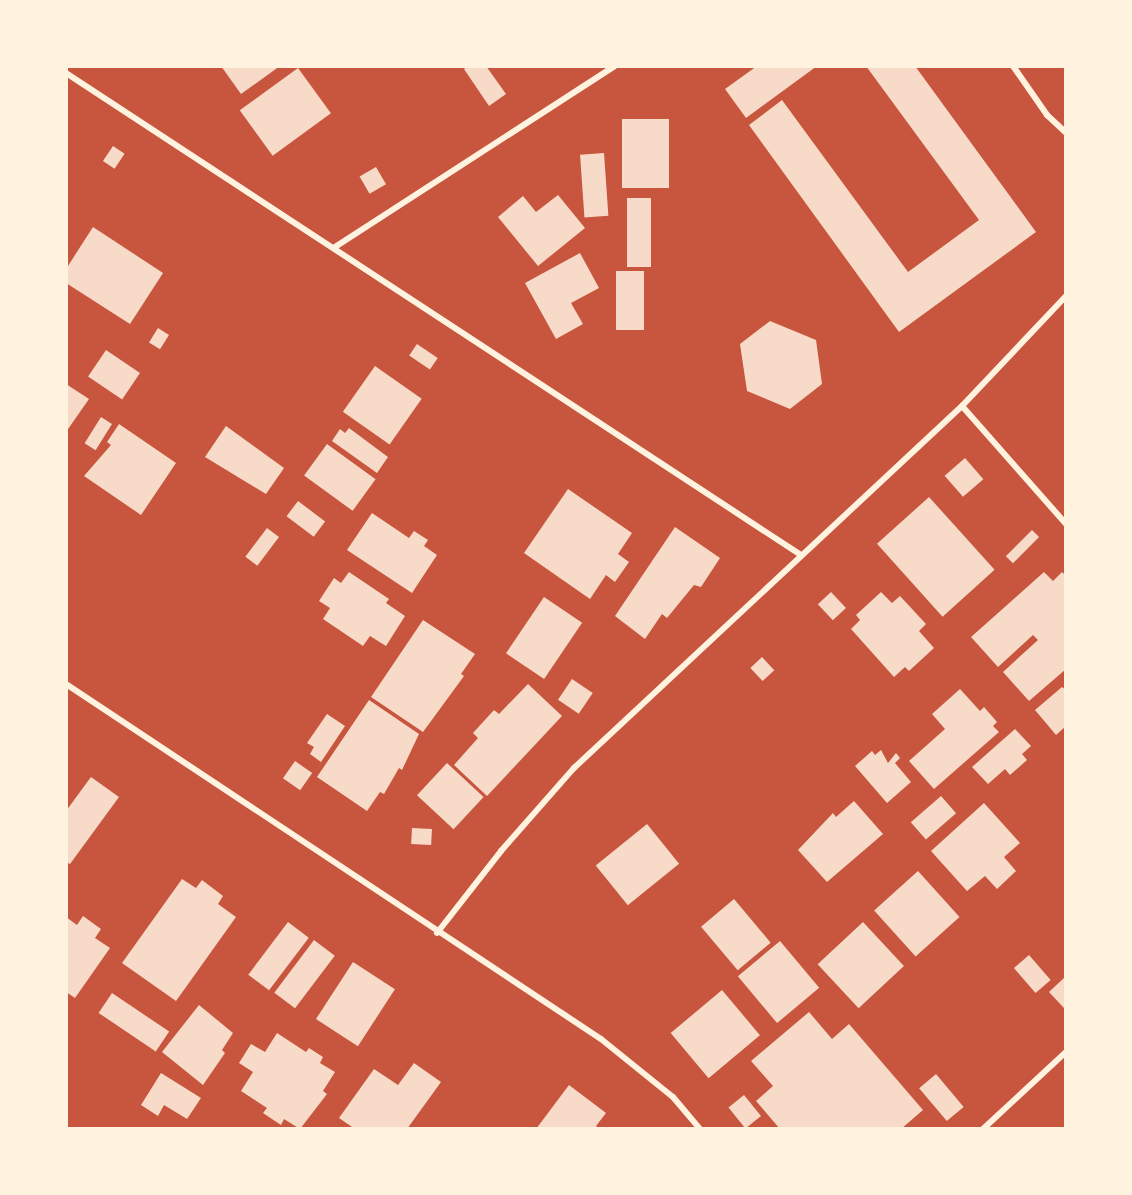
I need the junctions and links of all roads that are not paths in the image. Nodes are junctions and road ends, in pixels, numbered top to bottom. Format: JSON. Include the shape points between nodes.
{"nodes":[{"id":1,"x":615,"y":66,"type":"edge"},
{"id":2,"x":1013,"y":66,"type":"edge"},
{"id":3,"x":66,"y":73,"type":"edge"},
{"id":4,"x":1066,"y":133,"type":"edge"},
{"id":5,"x":335,"y":247,"type":"junction"},
{"id":6,"x":1066,"y":296,"type":"edge"},
{"id":7,"x":962,"y":406,"type":"junction"},
{"id":8,"x":1066,"y":524,"type":"edge"},
{"id":9,"x":801,"y":555,"type":"junction"},
{"id":10,"x":66,"y":684,"type":"edge"},
{"id":11,"x":437,"y":933,"type":"junction"},
{"id":12,"x":1066,"y":1052,"type":"edge"},
{"id":13,"x":700,"y":1129,"type":"edge"},
{"id":14,"x":983,"y":1129,"type":"edge"}],
"edges":[{"from":1,"to":5,"type":"street"},
{"from":2,"to":4,"type":"street","via":[[1047,116]]},
{"from":3,"to":5,"type":"street"},
{"from":5,"to":9,"type":"street"},
{"from":6,"to":7,"type":"street"},
{"from":7,"to":8,"type":"street"},
{"from":7,"to":9,"type":"street"},
{"from":9,"to":11,"type":"street","via":[[574,768],[501,850]]},
{"from":10,"to":11,"type":"street"},
{"from":11,"to":13,"type":"street","via":[[601,1039],[673,1097]]},
{"from":12,"to":14,"type":"street"}]}
